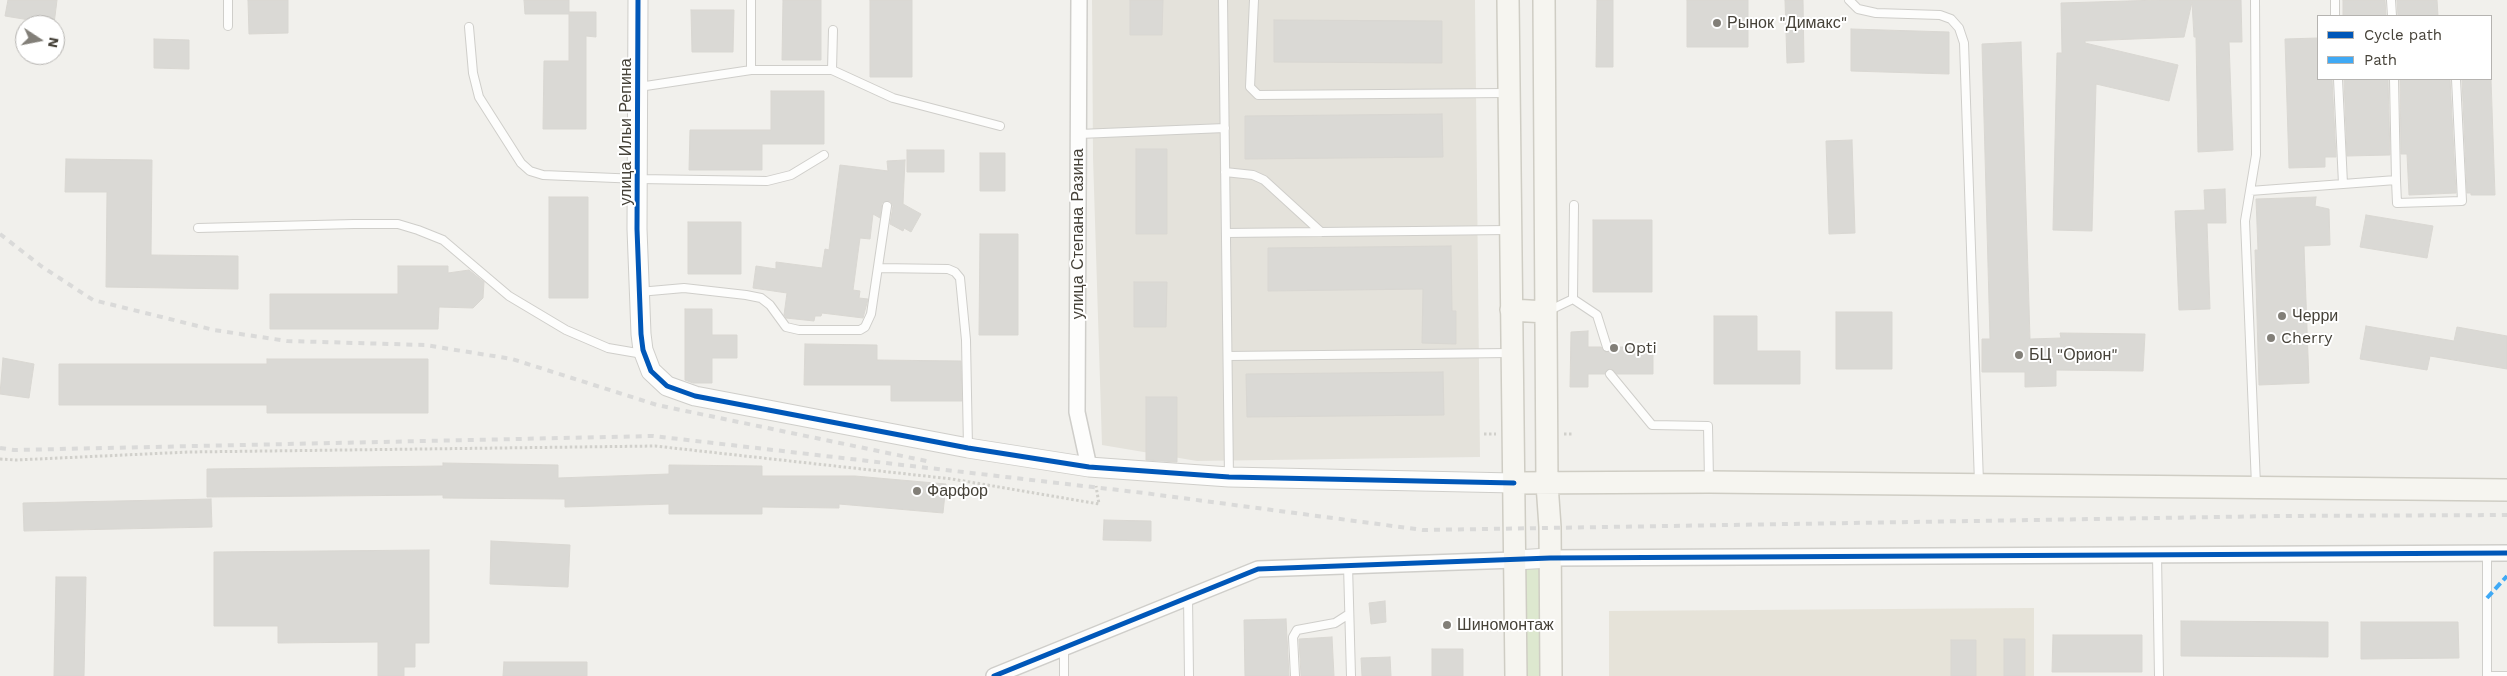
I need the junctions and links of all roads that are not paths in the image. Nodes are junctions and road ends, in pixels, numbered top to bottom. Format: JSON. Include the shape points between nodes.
{"nodes":[{"id":1,"x":228,"y":0,"type":"edge"},
{"id":2,"x":638,"y":0,"type":"edge"},
{"id":3,"x":751,"y":0,"type":"edge"},
{"id":4,"x":1079,"y":0,"type":"edge"},
{"id":5,"x":1223,"y":0,"type":"edge"},
{"id":6,"x":1254,"y":0,"type":"edge"},
{"id":7,"x":1508,"y":0,"type":"edge"},
{"id":8,"x":1544,"y":0,"type":"edge"},
{"id":9,"x":1849,"y":0,"type":"edge"},
{"id":10,"x":2255,"y":0,"type":"edge"},
{"id":11,"x":2334,"y":0,"type":"edge"},
{"id":12,"x":2391,"y":0,"type":"edge"},
{"id":13,"x":2335,"y":15,"type":"edge"},
{"id":14,"x":2392,"y":15,"type":"edge"},
{"id":15,"x":228,"y":26,"type":"dead end"},
{"id":16,"x":469,"y":26,"type":"dead end"},
{"id":17,"x":833,"y":30,"type":"dead end"},
{"id":18,"x":751,"y":70,"type":"junction"},
{"id":19,"x":832,"y":70,"type":"junction"},
{"id":20,"x":2338,"y":80,"type":"edge"},
{"id":21,"x":2394,"y":80,"type":"edge"},
{"id":22,"x":2456,"y":80,"type":"edge"},
{"id":23,"x":639,"y":87,"type":"junction"},
{"id":24,"x":1509,"y":93,"type":"junction"},
{"id":25,"x":1000,"y":126,"type":"dead end"},
{"id":26,"x":1225,"y":128,"type":"junction"},
{"id":27,"x":1078,"y":134,"type":"junction"},
{"id":28,"x":824,"y":155,"type":"dead end"},
{"id":29,"x":1225,"y":172,"type":"junction"},
{"id":30,"x":639,"y":179,"type":"junction"},
{"id":31,"x":2396,"y":180,"type":"junction"},
{"id":32,"x":2343,"y":184,"type":"junction"},
{"id":33,"x":2250,"y":190,"type":"junction"},
{"id":34,"x":1574,"y":205,"type":"dead end"},
{"id":35,"x":887,"y":206,"type":"dead end"},
{"id":36,"x":198,"y":228,"type":"dead end"},
{"id":37,"x":1511,"y":230,"type":"junction"},
{"id":38,"x":1321,"y":232,"type":"junction"},
{"id":39,"x":1226,"y":233,"type":"junction"},
{"id":40,"x":878,"y":268,"type":"junction"},
{"id":41,"x":639,"y":292,"type":"junction"},
{"id":42,"x":1573,"y":299,"type":"junction"},
{"id":43,"x":1511,"y":310,"type":"junction"},
{"id":44,"x":1546,"y":312,"type":"junction"},
{"id":45,"x":1607,"y":347,"type":"dead end"},
{"id":46,"x":1512,"y":353,"type":"junction"},
{"id":47,"x":645,"y":354,"type":"junction"},
{"id":48,"x":1228,"y":356,"type":"junction"},
{"id":49,"x":1610,"y":374,"type":"dead end"},
{"id":50,"x":968,"y":448,"type":"junction"},
{"id":51,"x":1089,"y":467,"type":"junction"},
{"id":52,"x":1229,"y":476,"type":"junction"},
{"id":53,"x":1709,"y":482,"type":"junction"},
{"id":54,"x":1514,"y":483,"type":"junction"},
{"id":55,"x":1547,"y":484,"type":"junction"},
{"id":56,"x":1979,"y":485,"type":"junction"},
{"id":57,"x":2256,"y":487,"type":"junction"},
{"id":58,"x":2507,"y":490,"type":"edge"},
{"id":59,"x":2487,"y":553,"type":"junction"},
{"id":60,"x":2507,"y":553,"type":"edge"},
{"id":61,"x":2157,"y":555,"type":"junction"},
{"id":62,"x":1550,"y":558,"type":"junction"},
{"id":63,"x":1515,"y":560,"type":"junction"},
{"id":64,"x":1348,"y":566,"type":"junction"},
{"id":65,"x":1188,"y":597,"type":"junction"},
{"id":66,"x":1350,"y":614,"type":"junction"},
{"id":67,"x":1064,"y":646,"type":"junction"},
{"id":68,"x":994,"y":676,"type":"edge"},
{"id":69,"x":1064,"y":676,"type":"edge"},
{"id":70,"x":1189,"y":676,"type":"edge"},
{"id":71,"x":1295,"y":676,"type":"edge"},
{"id":72,"x":1351,"y":676,"type":"edge"},
{"id":73,"x":1516,"y":676,"type":"edge"},
{"id":74,"x":1551,"y":676,"type":"edge"},
{"id":75,"x":2159,"y":676,"type":"edge"},
{"id":76,"x":2487,"y":676,"type":"edge"},
{"id":77,"x":2492,"y":676,"type":"edge"},
{"id":78,"x":2507,"y":676,"type":"edge"}],
"edges":[{"from":1,"to":15,"type":"lane"},
{"from":2,"to":23,"type":"street","name":"улица Ильи Репина"},
{"from":3,"to":18,"type":"lane"},
{"from":4,"to":27,"type":"street","name":"улица Степана Разина"},
{"from":5,"to":26,"type":"lane"},
{"from":6,"to":24,"type":"lane","via":[[1250,87],[1258,95]]},
{"from":7,"to":24,"type":"main road"},
{"from":8,"to":44,"type":"main road"},
{"from":9,"to":56,"type":"lane","via":[[1858,9],[1876,13],[1940,15],[1951,19],[1959,28],[1964,43]]},
{"from":10,"to":33,"type":"lane","via":[[2256,156]]},
{"from":11,"to":13,"type":"lane"},
{"from":12,"to":14,"type":"lane"},
{"from":16,"to":30,"type":"lane","via":[[473,73],[479,97],[521,163],[530,171],[543,175]]},
{"from":17,"to":19,"type":"lane"},
{"from":18,"to":19,"type":"lane"},
{"from":18,"to":23,"type":"lane"},
{"from":19,"to":25,"type":"lane","via":[[893,98]]},
{"from":20,"to":32,"type":"lane"},
{"from":21,"to":31,"type":"lane"},
{"from":22,"to":31,"type":"lane","via":[[2462,201],[2397,203]]},
{"from":23,"to":30,"type":"street","name":"улица Ильи Репина"},
{"from":24,"to":37,"type":"main road"},
{"from":26,"to":27,"type":"lane"},
{"from":26,"to":29,"type":"lane"},
{"from":27,"to":51,"type":"street","name":"улица Степана Разина","via":[[1077,412]]},
{"from":28,"to":30,"type":"lane","via":[[791,175],[766,181]]},
{"from":29,"to":38,"type":"lane","via":[[1264,180]]},
{"from":29,"to":39,"type":"lane"},
{"from":30,"to":41,"type":"street","name":"улица Ильи Репина"},
{"from":31,"to":32,"type":"lane"},
{"from":32,"to":33,"type":"lane"},
{"from":33,"to":57,"type":"lane","via":[[2245,221]]},
{"from":34,"to":42,"type":"lane"},
{"from":35,"to":40,"type":"lane"},
{"from":36,"to":47,"type":"lane","via":[[398,224],[443,240],[508,296],[566,330],[608,348]]},
{"from":37,"to":38,"type":"lane"},
{"from":37,"to":43,"type":"main road"},
{"from":38,"to":39,"type":"lane"},
{"from":39,"to":48,"type":"lane"},
{"from":40,"to":41,"type":"lane","via":[[871,314],[860,330],[786,327],[770,305],[761,298],[746,295],[684,288]]},
{"from":40,"to":50,"type":"lane","via":[[948,269],[960,278],[966,340]]},
{"from":41,"to":47,"type":"street","name":"улица Ильи Репина"},
{"from":42,"to":44,"type":"lane"},
{"from":42,"to":45,"type":"lane","via":[[1597,315]]},
{"from":43,"to":44,"type":"main road"},
{"from":43,"to":46,"type":"main road"},
{"from":44,"to":55,"type":"main road"},
{"from":46,"to":48,"type":"lane"},
{"from":46,"to":54,"type":"main road"},
{"from":47,"to":50,"type":"street","name":"улица Ильи Репина","via":[[658,380],[676,391]]},
{"from":48,"to":52,"type":"lane"},
{"from":49,"to":53,"type":"lane","via":[[1652,425],[1708,426]]},
{"from":50,"to":51,"type":"street"},
{"from":51,"to":52,"type":"street"},
{"from":52,"to":54,"type":"street"},
{"from":53,"to":55,"type":"main road"},
{"from":53,"to":56,"type":"main road"},
{"from":54,"to":55,"type":"main road"},
{"from":54,"to":63,"type":"main road"},
{"from":55,"to":62,"type":"main road"},
{"from":56,"to":57,"type":"main road"},
{"from":57,"to":58,"type":"main road"},
{"from":59,"to":60,"type":"street"},
{"from":59,"to":61,"type":"street"},
{"from":59,"to":76,"type":"lane"},
{"from":61,"to":62,"type":"street"},
{"from":61,"to":75,"type":"lane"},
{"from":62,"to":63,"type":"street"},
{"from":62,"to":74,"type":"main road"},
{"from":63,"to":64,"type":"street"},
{"from":63,"to":73,"type":"main road"},
{"from":64,"to":65,"type":"street","via":[[1258,569]]},
{"from":64,"to":66,"type":"lane"},
{"from":65,"to":67,"type":"street"},
{"from":65,"to":70,"type":"lane"},
{"from":66,"to":71,"type":"lane","via":[[1335,623],[1298,630],[1293,637]]},
{"from":66,"to":72,"type":"lane"},
{"from":67,"to":68,"type":"street"},
{"from":67,"to":69,"type":"lane"},
{"from":77,"to":78,"type":"lane"}]}
